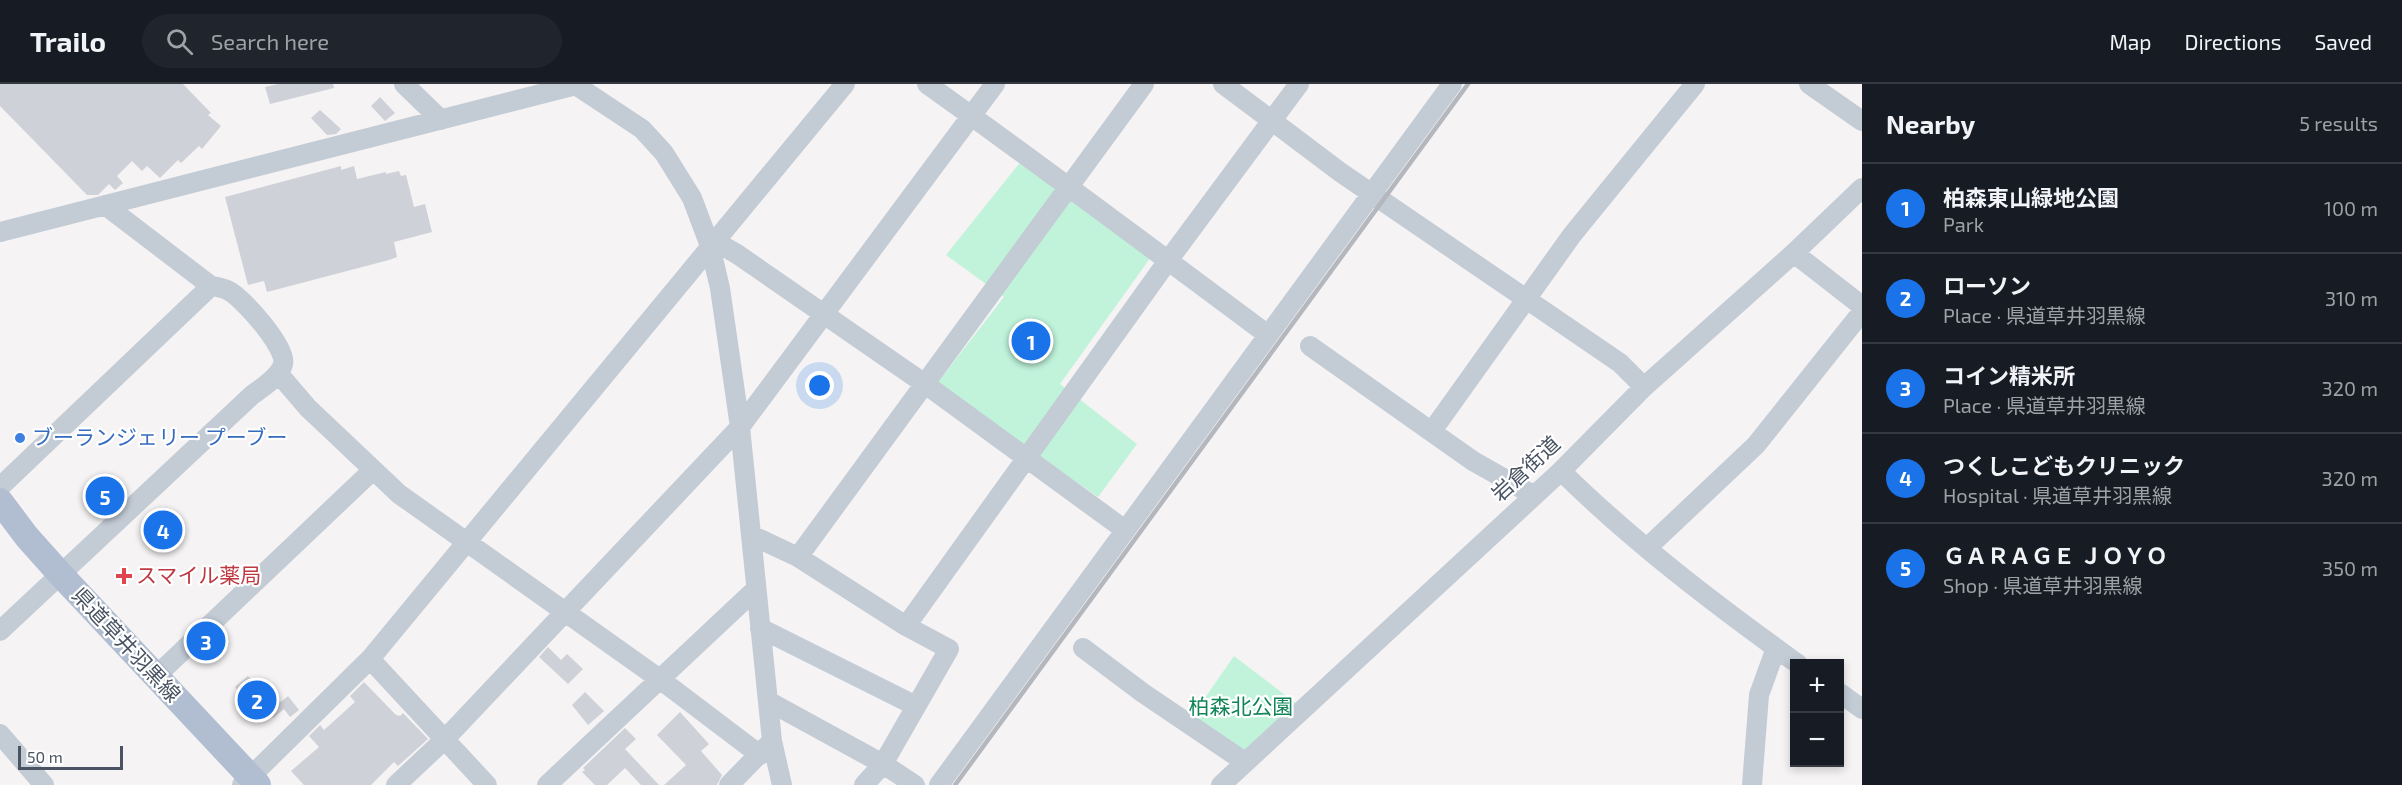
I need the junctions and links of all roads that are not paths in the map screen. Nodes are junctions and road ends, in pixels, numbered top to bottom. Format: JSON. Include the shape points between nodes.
{"nodes":[{"id":1,"x":404,"y":84,"type":"edge"},
{"id":2,"x":576,"y":84,"type":"edge"},
{"id":3,"x":844,"y":84,"type":"edge"},
{"id":4,"x":927,"y":84,"type":"edge"},
{"id":5,"x":995,"y":84,"type":"edge"},
{"id":6,"x":1143,"y":84,"type":"edge"},
{"id":7,"x":1223,"y":84,"type":"edge"},
{"id":8,"x":1299,"y":84,"type":"edge"},
{"id":9,"x":1452,"y":84,"type":"edge"},
{"id":10,"x":1695,"y":84,"type":"edge"},
{"id":11,"x":1809,"y":84,"type":"edge"},
{"id":12,"x":972,"y":116,"type":"junction"},
{"id":13,"x":441,"y":120,"type":"junction"},
{"id":14,"x":1273,"y":120,"type":"junction"},
{"id":15,"x":1862,"y":122,"type":"edge"},
{"id":16,"x":1070,"y":186,"type":"junction"},
{"id":17,"x":1862,"y":188,"type":"edge"},
{"id":18,"x":1372,"y":193,"type":"junction"},
{"id":19,"x":105,"y":205,"type":"junction"},
{"id":20,"x":0,"y":232,"type":"edge"},
{"id":21,"x":710,"y":246,"type":"junction"},
{"id":22,"x":1794,"y":253,"type":"junction"},
{"id":23,"x":1167,"y":262,"type":"junction"},
{"id":24,"x":211,"y":286,"type":"junction"},
{"id":25,"x":1526,"y":300,"type":"junction"},
{"id":26,"x":1862,"y":306,"type":"edge"},
{"id":27,"x":1862,"y":312,"type":"edge"},
{"id":28,"x":825,"y":315,"type":"junction"},
{"id":29,"x":1268,"y":335,"type":"junction"},
{"id":30,"x":1310,"y":346,"type":"dead end"},
{"id":31,"x":278,"y":373,"type":"junction"},
{"id":32,"x":925,"y":384,"type":"junction"},
{"id":33,"x":1644,"y":387,"type":"junction"},
{"id":34,"x":740,"y":427,"type":"junction"},
{"id":35,"x":1432,"y":431,"type":"junction"},
{"id":36,"x":1026,"y":459,"type":"junction"},
{"id":37,"x":373,"y":470,"type":"junction"},
{"id":38,"x":1561,"y":471,"type":"junction"},
{"id":39,"x":0,"y":487,"type":"edge"},
{"id":40,"x":1533,"y":495,"type":"junction"},
{"id":41,"x":0,"y":501,"type":"edge"},
{"id":42,"x":1125,"y":530,"type":"junction"},
{"id":43,"x":751,"y":535,"type":"junction"},
{"id":44,"x":467,"y":542,"type":"junction"},
{"id":45,"x":1648,"y":547,"type":"junction"},
{"id":46,"x":798,"y":557,"type":"junction"},
{"id":47,"x":60,"y":575,"type":"junction"},
{"id":48,"x":756,"y":589,"type":"junction"},
{"id":49,"x":566,"y":612,"type":"junction"},
{"id":50,"x":906,"y":626,"type":"junction"},
{"id":51,"x":760,"y":628,"type":"junction"},
{"id":52,"x":0,"y":631,"type":"edge"},
{"id":53,"x":1083,"y":648,"type":"dead end"},
{"id":54,"x":1776,"y":648,"type":"junction"},
{"id":55,"x":370,"y":659,"type":"junction"},
{"id":56,"x":1792,"y":659,"type":"edge"},
{"id":57,"x":156,"y":676,"type":"junction"},
{"id":58,"x":661,"y":680,"type":"junction"},
{"id":59,"x":1844,"y":696,"type":"edge"},
{"id":60,"x":768,"y":701,"type":"junction"},
{"id":61,"x":916,"y":706,"type":"junction"},
{"id":62,"x":1862,"y":709,"type":"edge"},
{"id":63,"x":0,"y":734,"type":"edge"},
{"id":64,"x":445,"y":739,"type":"junction"},
{"id":65,"x":766,"y":748,"type":"junction"},
{"id":66,"x":883,"y":764,"type":"junction"},
{"id":67,"x":1234,"y":777,"type":"edge"},
{"id":68,"x":250,"y":782,"type":"edge"},
{"id":69,"x":44,"y":785,"type":"edge"},
{"id":70,"x":396,"y":785,"type":"edge"},
{"id":71,"x":487,"y":785,"type":"edge"},
{"id":72,"x":547,"y":785,"type":"edge"},
{"id":73,"x":729,"y":785,"type":"edge"},
{"id":74,"x":782,"y":785,"type":"edge"},
{"id":75,"x":864,"y":785,"type":"edge"},
{"id":76,"x":915,"y":785,"type":"edge"},
{"id":77,"x":939,"y":785,"type":"edge"},
{"id":78,"x":1752,"y":785,"type":"edge"}],
"edges":[{"from":1,"to":13,"type":"street"},
{"from":2,"to":13,"type":"street"},
{"from":2,"to":21,"type":"street","via":[[642,129],[664,153],[692,198]]},
{"from":3,"to":21,"type":"street"},
{"from":4,"to":12,"type":"street"},
{"from":5,"to":12,"type":"street"},
{"from":6,"to":16,"type":"street"},
{"from":7,"to":14,"type":"street"},
{"from":8,"to":14,"type":"street"},
{"from":9,"to":18,"type":"street"},
{"from":10,"to":25,"type":"street","via":[[1572,235]]},
{"from":11,"to":15,"type":"street"},
{"from":12,"to":16,"type":"street"},
{"from":12,"to":28,"type":"street"},
{"from":13,"to":19,"type":"street"},
{"from":14,"to":18,"type":"street"},
{"from":14,"to":23,"type":"street"},
{"from":16,"to":23,"type":"street"},
{"from":16,"to":32,"type":"street"},
{"from":17,"to":22,"type":"street","name":"岩倉街道"},
{"from":18,"to":25,"type":"street"},
{"from":18,"to":29,"type":"street"},
{"from":19,"to":20,"type":"street"},
{"from":19,"to":24,"type":"street"},
{"from":21,"to":28,"type":"street","via":[[730,250]]},
{"from":21,"to":34,"type":"street"},
{"from":21,"to":44,"type":"street"},
{"from":22,"to":26,"type":"street"},
{"from":22,"to":33,"type":"street","name":"岩倉街道"},
{"from":23,"to":29,"type":"street"},
{"from":23,"to":36,"type":"street"},
{"from":24,"to":31,"type":"street","via":[[230,291],[264,326],[283,352],[284,363]]},
{"from":24,"to":39,"type":"street"},
{"from":25,"to":33,"type":"street","via":[[1620,363]]},
{"from":25,"to":35,"type":"street"},
{"from":27,"to":45,"type":"street","via":[[1756,445]]},
{"from":28,"to":32,"type":"street"},
{"from":28,"to":34,"type":"street"},
{"from":29,"to":42,"type":"street"},
{"from":30,"to":35,"type":"street"},
{"from":31,"to":37,"type":"street","via":[[308,408]]},
{"from":31,"to":47,"type":"street"},
{"from":32,"to":36,"type":"street"},
{"from":32,"to":46,"type":"street"},
{"from":33,"to":38,"type":"street","name":"岩倉街道"},
{"from":34,"to":43,"type":"street"},
{"from":34,"to":49,"type":"street"},
{"from":35,"to":40,"type":"street","via":[[1473,461]]},
{"from":36,"to":42,"type":"street"},
{"from":36,"to":50,"type":"street"},
{"from":37,"to":44,"type":"street","via":[[399,494]]},
{"from":37,"to":57,"type":"street"},
{"from":38,"to":40,"type":"street","name":"岩倉街道"},
{"from":38,"to":45,"type":"street"},
{"from":40,"to":67,"type":"street","name":"岩倉街道"},
{"from":41,"to":47,"type":"main road","name":"県道草井羽黒線"},
{"from":42,"to":77,"type":"street"},
{"from":43,"to":46,"type":"street"},
{"from":43,"to":48,"type":"street"},
{"from":44,"to":49,"type":"street"},
{"from":44,"to":55,"type":"street"},
{"from":45,"to":54,"type":"street"},
{"from":46,"to":50,"type":"street"},
{"from":47,"to":52,"type":"street"},
{"from":47,"to":57,"type":"main road","name":"県道草井羽黒線"},
{"from":48,"to":51,"type":"street"},
{"from":48,"to":58,"type":"street"},
{"from":49,"to":58,"type":"street"},
{"from":49,"to":64,"type":"street"},
{"from":50,"to":61,"type":"street","via":[[948,650]]},
{"from":51,"to":60,"type":"street"},
{"from":51,"to":61,"type":"street"},
{"from":53,"to":67,"type":"street","via":[[1143,693]]},
{"from":54,"to":56,"type":"street"},
{"from":54,"to":78,"type":"street","via":[[1759,695]]},
{"from":55,"to":64,"type":"street"},
{"from":55,"to":68,"type":"street"},
{"from":57,"to":68,"type":"main road","name":"県道草井羽黒線"},
{"from":58,"to":65,"type":"street"},
{"from":58,"to":72,"type":"street"},
{"from":59,"to":62,"type":"street"},
{"from":60,"to":65,"type":"street"},
{"from":60,"to":66,"type":"street"},
{"from":61,"to":66,"type":"street"},
{"from":63,"to":69,"type":"street"},
{"from":64,"to":70,"type":"street"},
{"from":64,"to":71,"type":"street"},
{"from":65,"to":73,"type":"street"},
{"from":65,"to":74,"type":"street"},
{"from":66,"to":75,"type":"street"},
{"from":66,"to":76,"type":"street"}]}
